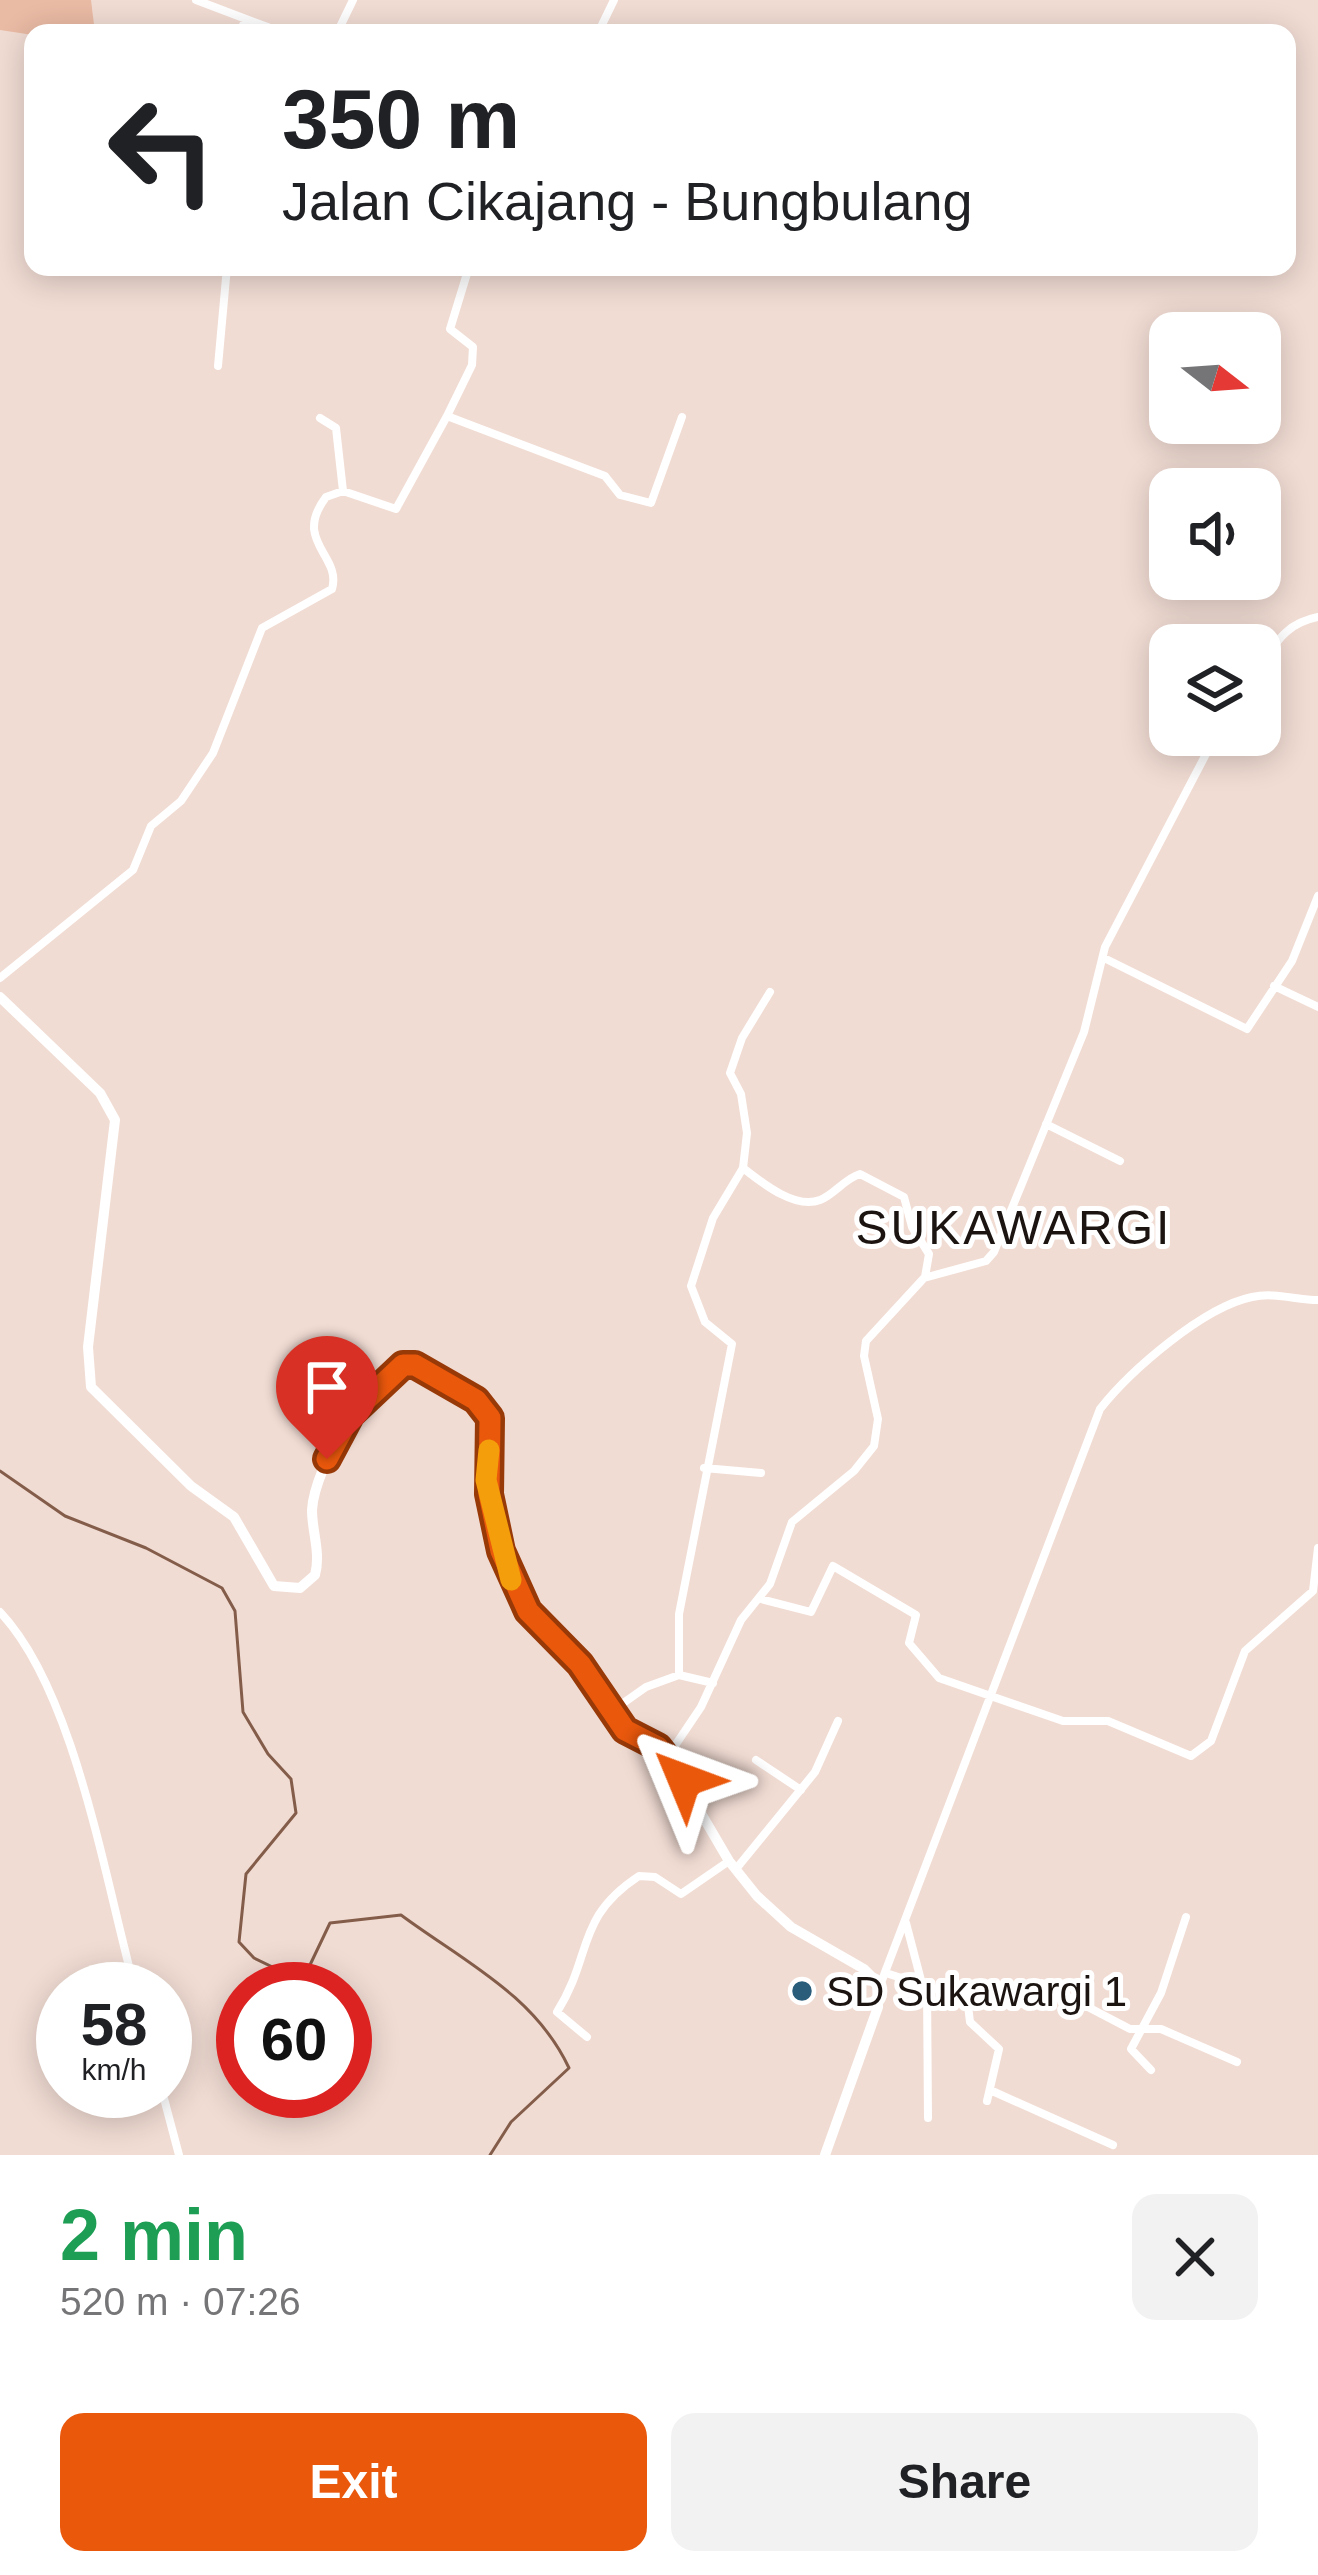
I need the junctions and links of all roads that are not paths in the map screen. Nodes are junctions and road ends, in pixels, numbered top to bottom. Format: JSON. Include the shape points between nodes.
{"nodes":[{"id":1,"x":196,"y":0,"type":"edge"},
{"id":2,"x":247,"y":19,"type":"junction"},
{"id":3,"x":244,"y":24,"type":"edge"},
{"id":4,"x":260,"y":24,"type":"edge"},
{"id":5,"x":226,"y":276,"type":"edge"},
{"id":6,"x":466,"y":276,"type":"edge"},
{"id":7,"x":218,"y":366,"type":"dead end"},
{"id":8,"x":447,"y":416,"type":"junction"},
{"id":9,"x":682,"y":417,"type":"dead end"},
{"id":10,"x":320,"y":418,"type":"dead end"},
{"id":11,"x":343,"y":491,"type":"junction"},
{"id":12,"x":1318,"y":617,"type":"edge"},
{"id":13,"x":1281,"y":636,"type":"edge"},
{"id":14,"x":1205,"y":756,"type":"edge"},
{"id":15,"x":1318,"y":896,"type":"edge"},
{"id":16,"x":1104,"y":958,"type":"junction"},
{"id":17,"x":0,"y":979,"type":"edge"},
{"id":18,"x":1274,"y":986,"type":"junction"},
{"id":19,"x":770,"y":992,"type":"dead end"},
{"id":20,"x":0,"y":997,"type":"edge"},
{"id":21,"x":1318,"y":1006,"type":"edge"},
{"id":22,"x":1046,"y":1124,"type":"junction"},
{"id":23,"x":1120,"y":1161,"type":"dead end"},
{"id":24,"x":742,"y":1168,"type":"junction"},
{"id":25,"x":924,"y":1278,"type":"junction"},
{"id":26,"x":1318,"y":1301,"type":"edge"},
{"id":27,"x":704,"y":1468,"type":"junction"},
{"id":28,"x":760,"y":1473,"type":"dead end"},
{"id":29,"x":1318,"y":1548,"type":"edge"},
{"id":30,"x":761,"y":1599,"type":"junction"},
{"id":31,"x":0,"y":1612,"type":"edge"},
{"id":32,"x":679,"y":1675,"type":"junction"},
{"id":33,"x":713,"y":1683,"type":"junction"},
{"id":34,"x":991,"y":1696,"type":"junction"},
{"id":35,"x":611,"y":1712,"type":"junction"},
{"id":36,"x":838,"y":1721,"type":"dead end"},
{"id":37,"x":668,"y":1757,"type":"junction"},
{"id":38,"x":756,"y":1760,"type":"dead end"},
{"id":39,"x":801,"y":1790,"type":"junction"},
{"id":40,"x":732,"y":1865,"type":"junction"},
{"id":41,"x":1186,"y":1917,"type":"dead end"},
{"id":42,"x":906,"y":1922,"type":"junction"},
{"id":43,"x":127,"y":1962,"type":"edge"},
{"id":44,"x":889,"y":1974,"type":"junction"},
{"id":45,"x":924,"y":1985,"type":"junction"},
{"id":46,"x":879,"y":1988,"type":"junction"},
{"id":47,"x":967,"y":1997,"type":"junction"},
{"id":48,"x":1138,"y":2030,"type":"junction"},
{"id":49,"x":587,"y":2037,"type":"dead end"},
{"id":50,"x":1237,"y":2062,"type":"dead end"},
{"id":51,"x":1151,"y":2070,"type":"dead end"},
{"id":52,"x":990,"y":2090,"type":"junction"},
{"id":53,"x":987,"y":2101,"type":"dead end"},
{"id":54,"x":169,"y":2118,"type":"edge"},
{"id":55,"x":928,"y":2118,"type":"dead end"},
{"id":56,"x":1113,"y":2145,"type":"dead end"},
{"id":57,"x":179,"y":2155,"type":"edge"},
{"id":58,"x":825,"y":2155,"type":"edge"}],
"edges":[{"from":1,"to":2,"type":"street"},
{"from":2,"to":3,"type":"street"},
{"from":2,"to":4,"type":"street"},
{"from":5,"to":7,"type":"street"},
{"from":6,"to":8,"type":"street","via":[[450,329],[473,347],[474,358]]},
{"from":8,"to":9,"type":"street","via":[[605,476],[620,495],[651,503]]},
{"from":8,"to":11,"type":"street","via":[[396,509]]},
{"from":10,"to":11,"type":"street","via":[[336,428]]},
{"from":11,"to":17,"type":"street","via":[[326,496],[313,527],[334,572],[328,594],[262,628],[213,753],[182,801],[152,826],[138,864]]},
{"from":12,"to":13,"type":"street"},
{"from":14,"to":16,"type":"street"},
{"from":15,"to":18,"type":"street"},
{"from":16,"to":18,"type":"street","via":[[1243,1029]]},
{"from":16,"to":22,"type":"street"},
{"from":18,"to":21,"type":"street"},
{"from":19,"to":24,"type":"street","via":[[730,1073],[747,1133]]},
{"from":20,"to":35,"type":"main road","via":[[100,1093],[116,1120],[88,1347],[91,1387],[191,1486],[234,1516],[274,1586],[300,1588],[315,1575],[312,1507],[351,1414],[397,1368],[415,1365],[450,1383],[490,1418],[486,1480],[510,1577]]},
{"from":22,"to":23,"type":"street"},
{"from":22,"to":25,"type":"street","via":[[994,1252]]},
{"from":24,"to":25,"type":"street","via":[[804,1202],[860,1174],[899,1192],[929,1254]]},
{"from":24,"to":27,"type":"street","via":[[693,1274],[701,1315],[732,1344]]},
{"from":25,"to":30,"type":"street","via":[[863,1348],[876,1395],[874,1446],[792,1522]]},
{"from":26,"to":34,"type":"street","via":[[1281,1294],[1237,1302],[1124,1378],[1100,1409]]},
{"from":27,"to":28,"type":"street"},
{"from":27,"to":32,"type":"street","via":[[679,1613]]},
{"from":29,"to":34,"type":"street","via":[[1313,1591],[1245,1651],[1215,1732],[1197,1755],[1108,1720],[1063,1721]]},
{"from":30,"to":33,"type":"street","via":[[740,1620]]},
{"from":30,"to":34,"type":"street","via":[[811,1612],[829,1566],[847,1572],[916,1615],[908,1640],[933,1675]]},
{"from":31,"to":43,"type":"street","via":[[28,1643],[63,1721]]},
{"from":32,"to":33,"type":"street"},
{"from":32,"to":35,"type":"street"},
{"from":33,"to":37,"type":"street"},
{"from":34,"to":42,"type":"street"},
{"from":35,"to":37,"type":"main road"},
{"from":36,"to":39,"type":"street"},
{"from":37,"to":40,"type":"main road"},
{"from":38,"to":39,"type":"street"},
{"from":39,"to":40,"type":"street"},
{"from":40,"to":46,"type":"main road","via":[[774,1913],[865,1969]]},
{"from":40,"to":49,"type":"street","via":[[681,1894],[639,1876],[602,1905],[557,2012]]},
{"from":41,"to":48,"type":"street","via":[[1161,1993]]},
{"from":42,"to":44,"type":"street"},
{"from":42,"to":45,"type":"street"},
{"from":44,"to":45,"type":"street"},
{"from":44,"to":46,"type":"street"},
{"from":45,"to":47,"type":"street"},
{"from":45,"to":55,"type":"street"},
{"from":46,"to":58,"type":"main road"},
{"from":47,"to":48,"type":"street","via":[[992,1995],[1016,2006],[1042,1983]]},
{"from":47,"to":52,"type":"street","via":[[970,2022],[999,2050]]},
{"from":48,"to":50,"type":"street","via":[[1161,2029]]},
{"from":48,"to":51,"type":"street","via":[[1131,2048]]},
{"from":52,"to":53,"type":"street"},
{"from":52,"to":56,"type":"street"},
{"from":54,"to":57,"type":"street"}]}
